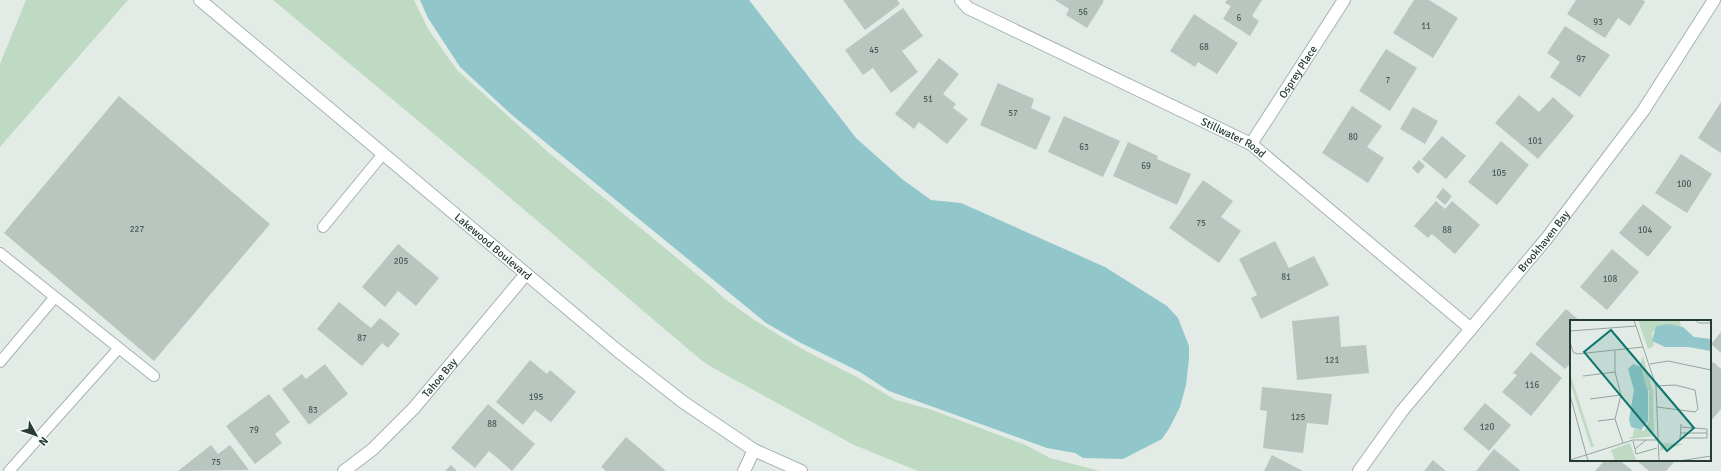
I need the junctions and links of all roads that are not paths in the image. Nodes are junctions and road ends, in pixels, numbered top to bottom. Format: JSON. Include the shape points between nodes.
{"nodes":[{"id":1,"x":200,"y":0,"type":"edge"},
{"id":2,"x":1344,"y":0,"type":"edge"},
{"id":3,"x":1714,"y":0,"type":"edge"},
{"id":4,"x":967,"y":3,"type":"edge"},
{"id":5,"x":1251,"y":144,"type":"junction"},
{"id":6,"x":383,"y":154,"type":"junction"},
{"id":7,"x":323,"y":227,"type":"dead end"},
{"id":8,"x":1,"y":255,"type":"edge"},
{"id":9,"x":526,"y":274,"type":"junction"},
{"id":10,"x":55,"y":297,"type":"junction"},
{"id":11,"x":1471,"y":329,"type":"junction"},
{"id":12,"x":119,"y":348,"type":"junction"},
{"id":13,"x":0,"y":362,"type":"edge"},
{"id":14,"x":154,"y":376,"type":"dead end"},
{"id":15,"x":754,"y":450,"type":"junction"},
{"id":16,"x":8,"y":471,"type":"edge"},
{"id":17,"x":344,"y":471,"type":"edge"},
{"id":18,"x":744,"y":471,"type":"edge"},
{"id":19,"x":801,"y":471,"type":"edge"},
{"id":20,"x":1359,"y":471,"type":"edge"}],
"edges":[{"from":1,"to":6,"type":"street","name":"Lakewood Boulevard"},
{"from":2,"to":5,"type":"street","name":"Osprey Place"},
{"from":3,"to":11,"type":"street","name":"Brookhaven Bay","via":[[1644,111],[1547,238]]},
{"from":4,"to":5,"type":"street","name":"Stillwater Road"},
{"from":5,"to":11,"type":"street","name":"Stillwater Road"},
{"from":6,"to":7,"type":"lane"},
{"from":6,"to":9,"type":"street","name":"Lakewood Boulevard"},
{"from":8,"to":10,"type":"lane"},
{"from":9,"to":15,"type":"street","name":"Lakewood Boulevard","via":[[683,402]]},
{"from":9,"to":17,"type":"street","name":"Tahoe Bay","via":[[414,408],[373,449]]},
{"from":10,"to":12,"type":"lane"},
{"from":10,"to":13,"type":"lane"},
{"from":11,"to":20,"type":"street","name":"Brookhaven Bay","via":[[1402,411]]},
{"from":12,"to":14,"type":"lane"},
{"from":12,"to":16,"type":"lane"},
{"from":15,"to":18,"type":"street"},
{"from":15,"to":19,"type":"street","name":"Lakewood Boulevard"}]}
